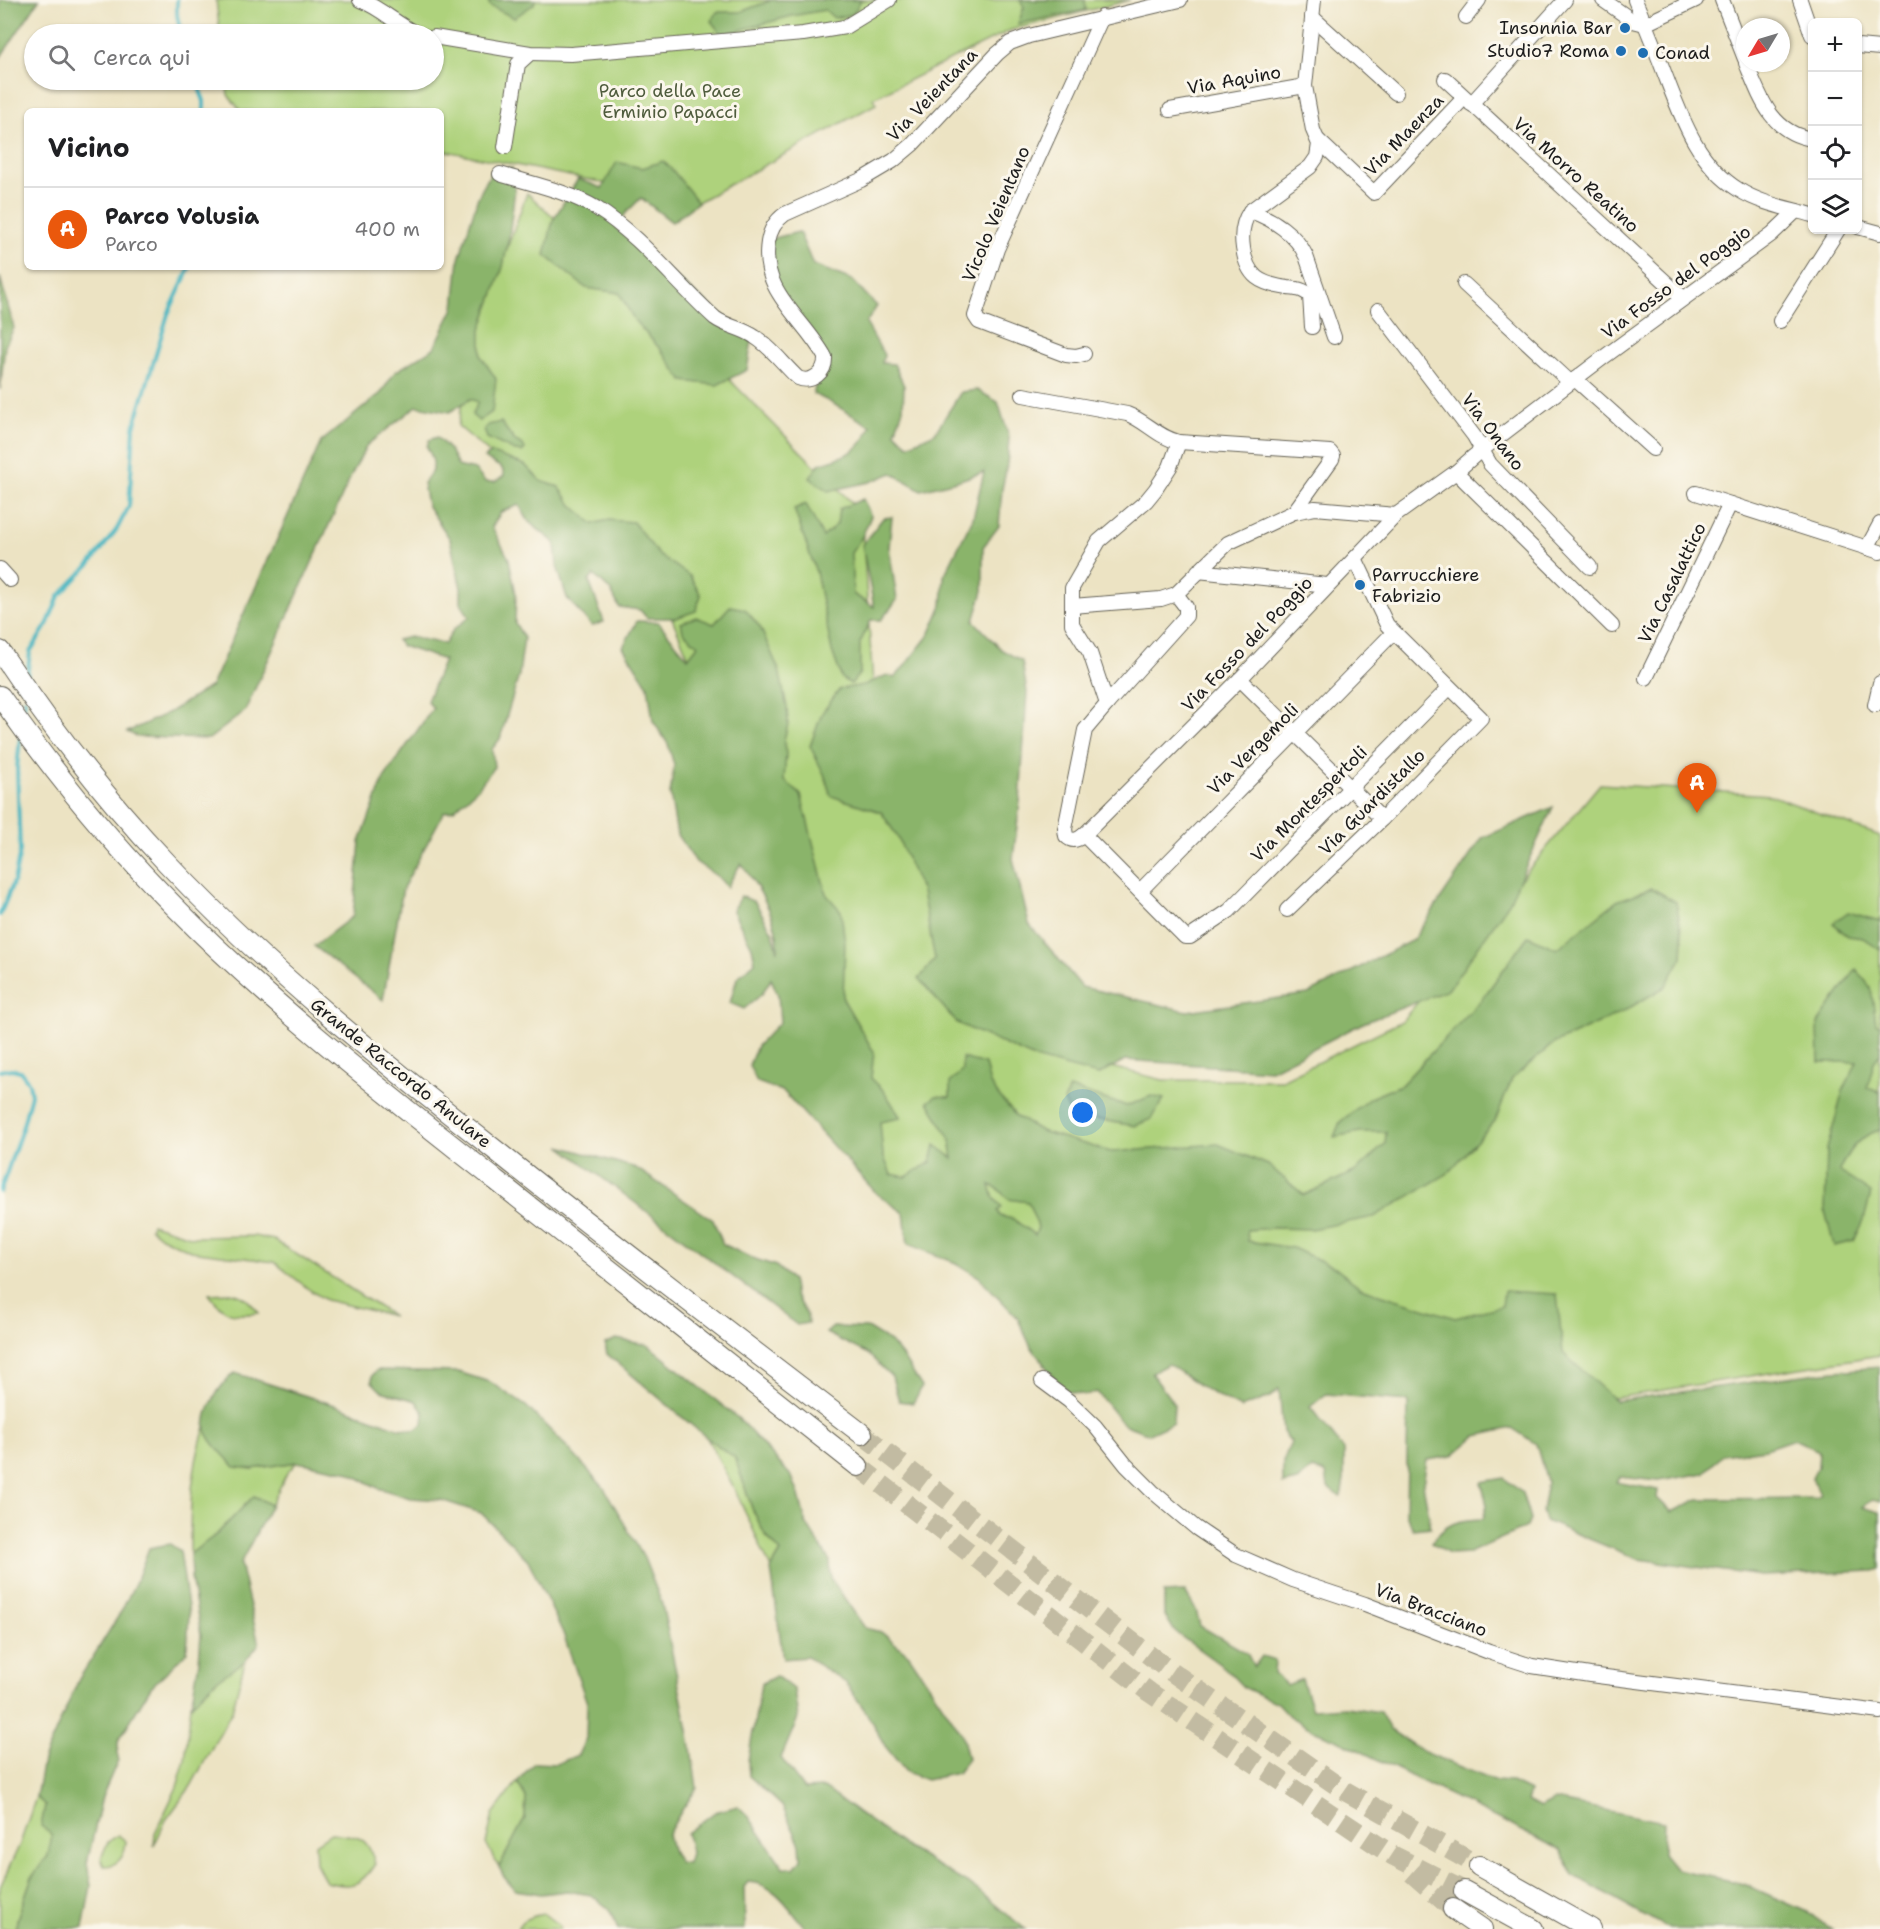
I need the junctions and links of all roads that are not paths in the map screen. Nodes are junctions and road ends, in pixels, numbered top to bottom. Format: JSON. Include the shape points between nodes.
{"nodes":[{"id":1,"x":360,"y":0,"type":"edge"},
{"id":2,"x":889,"y":0,"type":"edge"},
{"id":3,"x":1180,"y":0,"type":"edge"},
{"id":4,"x":1314,"y":0,"type":"edge"},
{"id":5,"x":1479,"y":0,"type":"edge"},
{"id":6,"x":1565,"y":0,"type":"edge"},
{"id":7,"x":1603,"y":0,"type":"edge"},
{"id":8,"x":1635,"y":0,"type":"edge"},
{"id":9,"x":1696,"y":0,"type":"edge"},
{"id":10,"x":1722,"y":0,"type":"edge"},
{"id":11,"x":1800,"y":0,"type":"edge"},
{"id":12,"x":1102,"y":17,"type":"junction"},
{"id":13,"x":1312,"y":17,"type":"junction"},
{"id":14,"x":1466,"y":17,"type":"dead end"},
{"id":15,"x":1808,"y":23,"type":"edge"},
{"id":16,"x":398,"y":24,"type":"edge"},
{"id":17,"x":1645,"y":24,"type":"junction"},
{"id":18,"x":1736,"y":36,"type":"edge"},
{"id":19,"x":444,"y":39,"type":"edge"},
{"id":20,"x":1862,"y":46,"type":"edge"},
{"id":21,"x":1880,"y":48,"type":"edge"},
{"id":22,"x":530,"y":52,"type":"junction"},
{"id":23,"x":1750,"y":72,"type":"edge"},
{"id":24,"x":1445,"y":79,"type":"dead end"},
{"id":25,"x":1305,"y":86,"type":"junction"},
{"id":26,"x":1396,"y":93,"type":"dead end"},
{"id":27,"x":1468,"y":101,"type":"junction"},
{"id":28,"x":1170,"y":110,"type":"dead end"},
{"id":29,"x":1808,"y":138,"type":"edge"},
{"id":30,"x":1318,"y":140,"type":"junction"},
{"id":31,"x":505,"y":147,"type":"dead end"},
{"id":32,"x":500,"y":174,"type":"dead end"},
{"id":33,"x":1796,"y":211,"type":"junction"},
{"id":34,"x":1250,"y":212,"type":"junction"},
{"id":35,"x":1808,"y":214,"type":"edge"},
{"id":36,"x":1862,"y":228,"type":"edge"},
{"id":37,"x":1880,"y":233,"type":"edge"},
{"id":38,"x":1835,"y":234,"type":"edge"},
{"id":39,"x":1464,"y":284,"type":"dead end"},
{"id":40,"x":1683,"y":298,"type":"junction"},
{"id":41,"x":1378,"y":310,"type":"dead end"},
{"id":42,"x":1780,"y":321,"type":"dead end"},
{"id":43,"x":1312,"y":327,"type":"dead end"},
{"id":44,"x":1334,"y":337,"type":"dead end"},
{"id":45,"x":1084,"y":354,"type":"dead end"},
{"id":46,"x":1573,"y":380,"type":"junction"},
{"id":47,"x":1023,"y":395,"type":"dead end"},
{"id":48,"x":1179,"y":442,"type":"junction"},
{"id":49,"x":1653,"y":449,"type":"dead end"},
{"id":50,"x":1482,"y":451,"type":"junction"},
{"id":51,"x":1456,"y":472,"type":"junction"},
{"id":52,"x":1696,"y":493,"type":"dead end"},
{"id":53,"x":1730,"y":504,"type":"junction"},
{"id":54,"x":1294,"y":512,"type":"junction"},
{"id":55,"x":1396,"y":515,"type":"junction"},
{"id":56,"x":1880,"y":524,"type":"edge"},
{"id":57,"x":1873,"y":550,"type":"edge"},
{"id":58,"x":1355,"y":558,"type":"junction"},
{"id":59,"x":1590,"y":567,"type":"dead end"},
{"id":60,"x":0,"y":569,"type":"edge"},
{"id":61,"x":1198,"y":571,"type":"junction"},
{"id":62,"x":10,"y":580,"type":"dead end"},
{"id":63,"x":1327,"y":585,"type":"junction"},
{"id":64,"x":1176,"y":594,"type":"junction"},
{"id":65,"x":1072,"y":606,"type":"junction"},
{"id":66,"x":1612,"y":626,"type":"dead end"},
{"id":67,"x":1393,"y":633,"type":"junction"},
{"id":68,"x":0,"y":651,"type":"edge"},
{"id":69,"x":1646,"y":678,"type":"dead end"},
{"id":70,"x":1240,"y":679,"type":"junction"},
{"id":71,"x":1880,"y":683,"type":"edge"},
{"id":72,"x":1449,"y":688,"type":"junction"},
{"id":73,"x":0,"y":696,"type":"edge"},
{"id":74,"x":1107,"y":704,"type":"junction"},
{"id":75,"x":1875,"y":705,"type":"dead end"},
{"id":76,"x":1295,"y":733,"type":"junction"},
{"id":77,"x":1350,"y":789,"type":"junction"},
{"id":78,"x":1382,"y":819,"type":"junction"},
{"id":79,"x":1084,"y":835,"type":"junction"},
{"id":80,"x":1140,"y":891,"type":"junction"},
{"id":81,"x":1287,"y":910,"type":"dead end"},
{"id":82,"x":1042,"y":1381,"type":"dead end"},
{"id":83,"x":862,"y":1434,"type":"tunnel mouth"},
{"id":84,"x":858,"y":1466,"type":"tunnel mouth"},
{"id":85,"x":1880,"y":1712,"type":"edge"},
{"id":86,"x":1479,"y":1866,"type":"tunnel mouth"},
{"id":87,"x":1464,"y":1891,"type":"tunnel mouth"},
{"id":88,"x":1453,"y":1909,"type":"tunnel mouth"},
{"id":89,"x":1585,"y":1926,"type":"edge"},
{"id":90,"x":1482,"y":1929,"type":"edge"},
{"id":91,"x":1533,"y":1929,"type":"edge"},
{"id":92,"x":1598,"y":1929,"type":"edge"}],
"edges":[{"from":1,"to":16,"type":"street"},
{"from":2,"to":22,"type":"street","via":[[845,27],[803,34],[572,54]]},
{"from":3,"to":12,"type":"street","name":"Via Veientana"},
{"from":4,"to":13,"type":"street"},
{"from":5,"to":14,"type":"street"},
{"from":6,"to":27,"type":"street"},
{"from":7,"to":17,"type":"street","via":[[1633,21]]},
{"from":8,"to":17,"type":"street"},
{"from":9,"to":17,"type":"street"},
{"from":10,"to":18,"type":"street"},
{"from":11,"to":15,"type":"street"},
{"from":12,"to":32,"type":"street","name":"Via Veientana","via":[[1010,43],[893,161],[778,219],[768,244],[769,274],[825,359],[821,371],[809,380],[798,378],[754,336],[715,318],[627,232],[596,208],[559,191]]},
{"from":12,"to":45,"type":"street","name":"Vicolo Veientano","via":[[997,249],[975,316],[979,322],[1066,355]]},
{"from":13,"to":25,"type":"street"},
{"from":13,"to":26,"type":"street"},
{"from":17,"to":33,"type":"street","via":[[1689,133],[1707,161],[1744,193]]},
{"from":19,"to":22,"type":"street"},
{"from":20,"to":21,"type":"street"},
{"from":22,"to":31,"type":"street","via":[[518,64]]},
{"from":23,"to":29,"type":"street","via":[[1774,118],[1793,134]]},
{"from":24,"to":27,"type":"street","name":"Via Morro Reatino"},
{"from":25,"to":28,"type":"street","name":"Via Aquino"},
{"from":25,"to":30,"type":"street"},
{"from":27,"to":30,"type":"street","name":"Via Maenza","via":[[1374,193]]},
{"from":27,"to":40,"type":"street","name":"Via Morro Reatino"},
{"from":30,"to":34,"type":"street","via":[[1313,163]]},
{"from":33,"to":35,"type":"street"},
{"from":33,"to":40,"type":"street","name":"Via Fosso del Poggio","via":[[1772,234]]},
{"from":34,"to":43,"type":"street","via":[[1242,236],[1249,270],[1259,280],[1308,294]]},
{"from":34,"to":44,"type":"street","via":[[1274,222],[1299,244]]},
{"from":36,"to":37,"type":"street"},
{"from":38,"to":42,"type":"street"},
{"from":39,"to":46,"type":"street"},
{"from":40,"to":46,"type":"street","name":"Via Fosso del Poggio"},
{"from":41,"to":50,"type":"street","name":"Via Onano"},
{"from":46,"to":49,"type":"street"},
{"from":46,"to":50,"type":"street","name":"Via Fosso del Poggio"},
{"from":47,"to":48,"type":"street","via":[[1127,414]]},
{"from":48,"to":54,"type":"street","via":[[1330,452],[1332,459]]},
{"from":48,"to":65,"type":"street","via":[[1170,467],[1150,495],[1097,544],[1073,586]]},
{"from":50,"to":51,"type":"street","name":"Via Fosso del Poggio"},
{"from":50,"to":59,"type":"street","name":"Via Onano","via":[[1490,464]]},
{"from":51,"to":55,"type":"street","name":"Via Fosso del Poggio"},
{"from":51,"to":66,"type":"street"},
{"from":52,"to":53,"type":"street"},
{"from":53,"to":57,"type":"street"},
{"from":53,"to":69,"type":"street","name":"Via Casalattico"},
{"from":54,"to":55,"type":"street","via":[[1315,508]]},
{"from":54,"to":61,"type":"street","via":[[1228,543]]},
{"from":55,"to":58,"type":"street","name":"Via Fosso del Poggio"},
{"from":56,"to":57,"type":"street"},
{"from":58,"to":63,"type":"street","name":"Via Fosso del Poggio"},
{"from":58,"to":67,"type":"street"},
{"from":60,"to":62,"type":"street"},
{"from":61,"to":63,"type":"street"},
{"from":61,"to":64,"type":"street"},
{"from":63,"to":70,"type":"street","name":"Via Fosso del Poggio"},
{"from":64,"to":65,"type":"street","via":[[1161,599]]},
{"from":64,"to":74,"type":"street","via":[[1186,607],[1186,616]]},
{"from":65,"to":74,"type":"street","via":[[1072,624],[1090,653]]},
{"from":67,"to":72,"type":"street"},
{"from":67,"to":76,"type":"street","name":"Via Vergemoli"},
{"from":68,"to":83,"type":"highway","name":"Grande Raccordo Anulare","via":[[63,740],[128,821],[237,932],[357,1039],[572,1212]]},
{"from":70,"to":76,"type":"street"},
{"from":70,"to":79,"type":"street","name":"Via Fosso del Poggio"},
{"from":71,"to":75,"type":"street"},
{"from":72,"to":77,"type":"street","name":"Via Montespertoli"},
{"from":72,"to":78,"type":"street","name":"Via Guardistallo","via":[[1481,718]]},
{"from":73,"to":84,"type":"highway","name":"Grande Raccordo Anulare","via":[[113,840],[196,928],[302,1023],[452,1146]]},
{"from":74,"to":79,"type":"street","via":[[1085,730],[1065,829],[1067,838],[1076,840]]},
{"from":76,"to":77,"type":"street"},
{"from":76,"to":80,"type":"street","name":"Via Vergemoli"},
{"from":77,"to":78,"type":"street"},
{"from":77,"to":80,"type":"street","name":"Via Montespertoli","via":[[1229,911],[1188,938]]},
{"from":78,"to":81,"type":"street","name":"Via Guardistallo"},
{"from":79,"to":80,"type":"street"},
{"from":82,"to":85,"type":"street","name":"Via Bracciano","via":[[1069,1401],[1126,1465],[1196,1528],[1236,1555],[1293,1580],[1532,1666]]},
{"from":86,"to":89,"type":"highway"},
{"from":87,"to":91,"type":"highway"},
{"from":88,"to":90,"type":"highway"},
{"from":89,"to":92,"type":"highway"}]}
